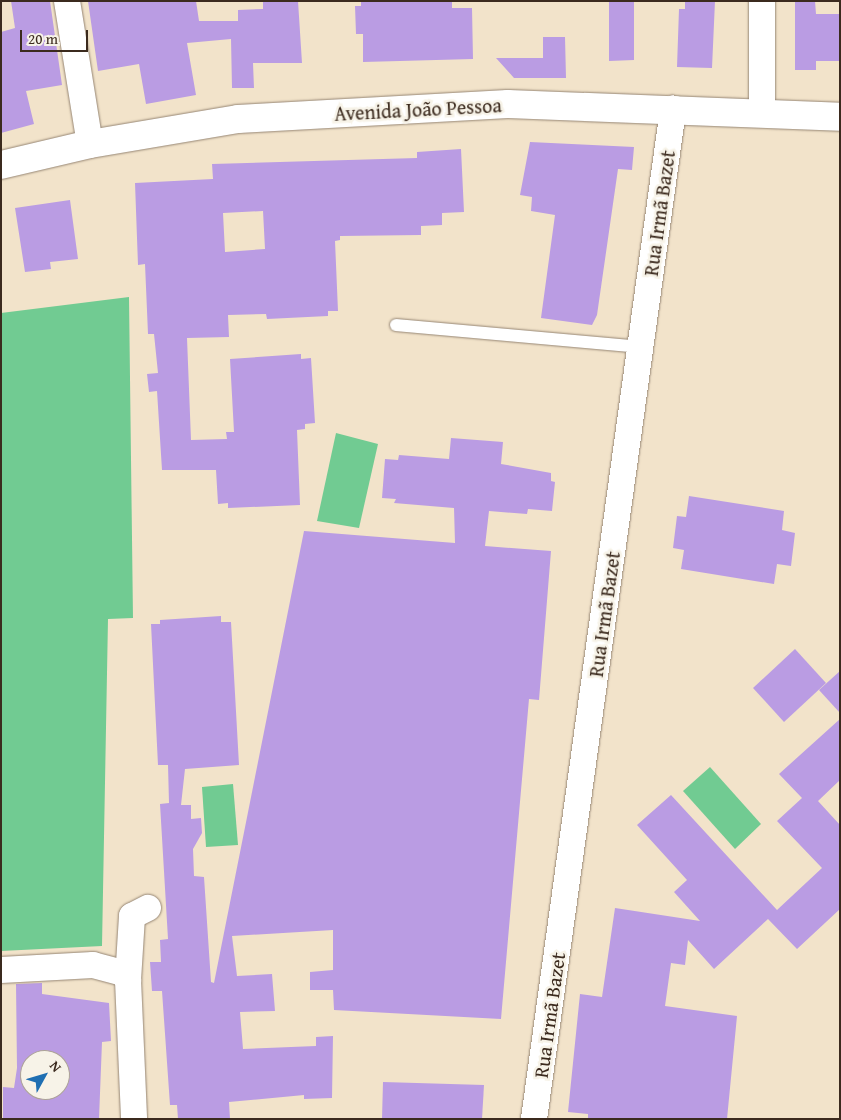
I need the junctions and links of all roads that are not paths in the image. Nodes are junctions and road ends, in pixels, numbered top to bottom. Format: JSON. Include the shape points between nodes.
{"nodes":[{"id":1,"x":67,"y":1,"type":"edge"},
{"id":2,"x":762,"y":1,"type":"edge"},
{"id":3,"x":673,"y":110,"type":"junction"},
{"id":4,"x":762,"y":112,"type":"junction"},
{"id":5,"x":840,"y":117,"type":"edge"},
{"id":6,"x":90,"y":144,"type":"junction"},
{"id":7,"x":1,"y":165,"type":"edge"},
{"id":8,"x":396,"y":325,"type":"dead end"},
{"id":9,"x":641,"y":347,"type":"junction"},
{"id":10,"x":148,"y":908,"type":"dead end"},
{"id":11,"x":1,"y":970,"type":"edge"},
{"id":12,"x":128,"y":980,"type":"junction"},
{"id":13,"x":134,"y":1119,"type":"edge"},
{"id":14,"x":534,"y":1119,"type":"edge"}],
"edges":[{"from":1,"to":6,"type":"street"},
{"from":2,"to":4,"type":"street"},
{"from":3,"to":4,"type":"main road","name":"Avenida João Pessoa"},
{"from":3,"to":6,"type":"main road","name":"Avenida João Pessoa","via":[[508,104],[238,119]]},
{"from":3,"to":9,"type":"street","name":"Rua Irmã Bazet"},
{"from":4,"to":5,"type":"main road","name":"Avenida João Pessoa"},
{"from":6,"to":7,"type":"main road","name":"Avenida João Pessoa"},
{"from":8,"to":9,"type":"lane"},
{"from":9,"to":14,"type":"street","name":"Rua Irmã Bazet"},
{"from":10,"to":12,"type":"street","via":[[132,916]]},
{"from":11,"to":12,"type":"street","via":[[94,965],[114,968]]},
{"from":12,"to":13,"type":"street"}]}
